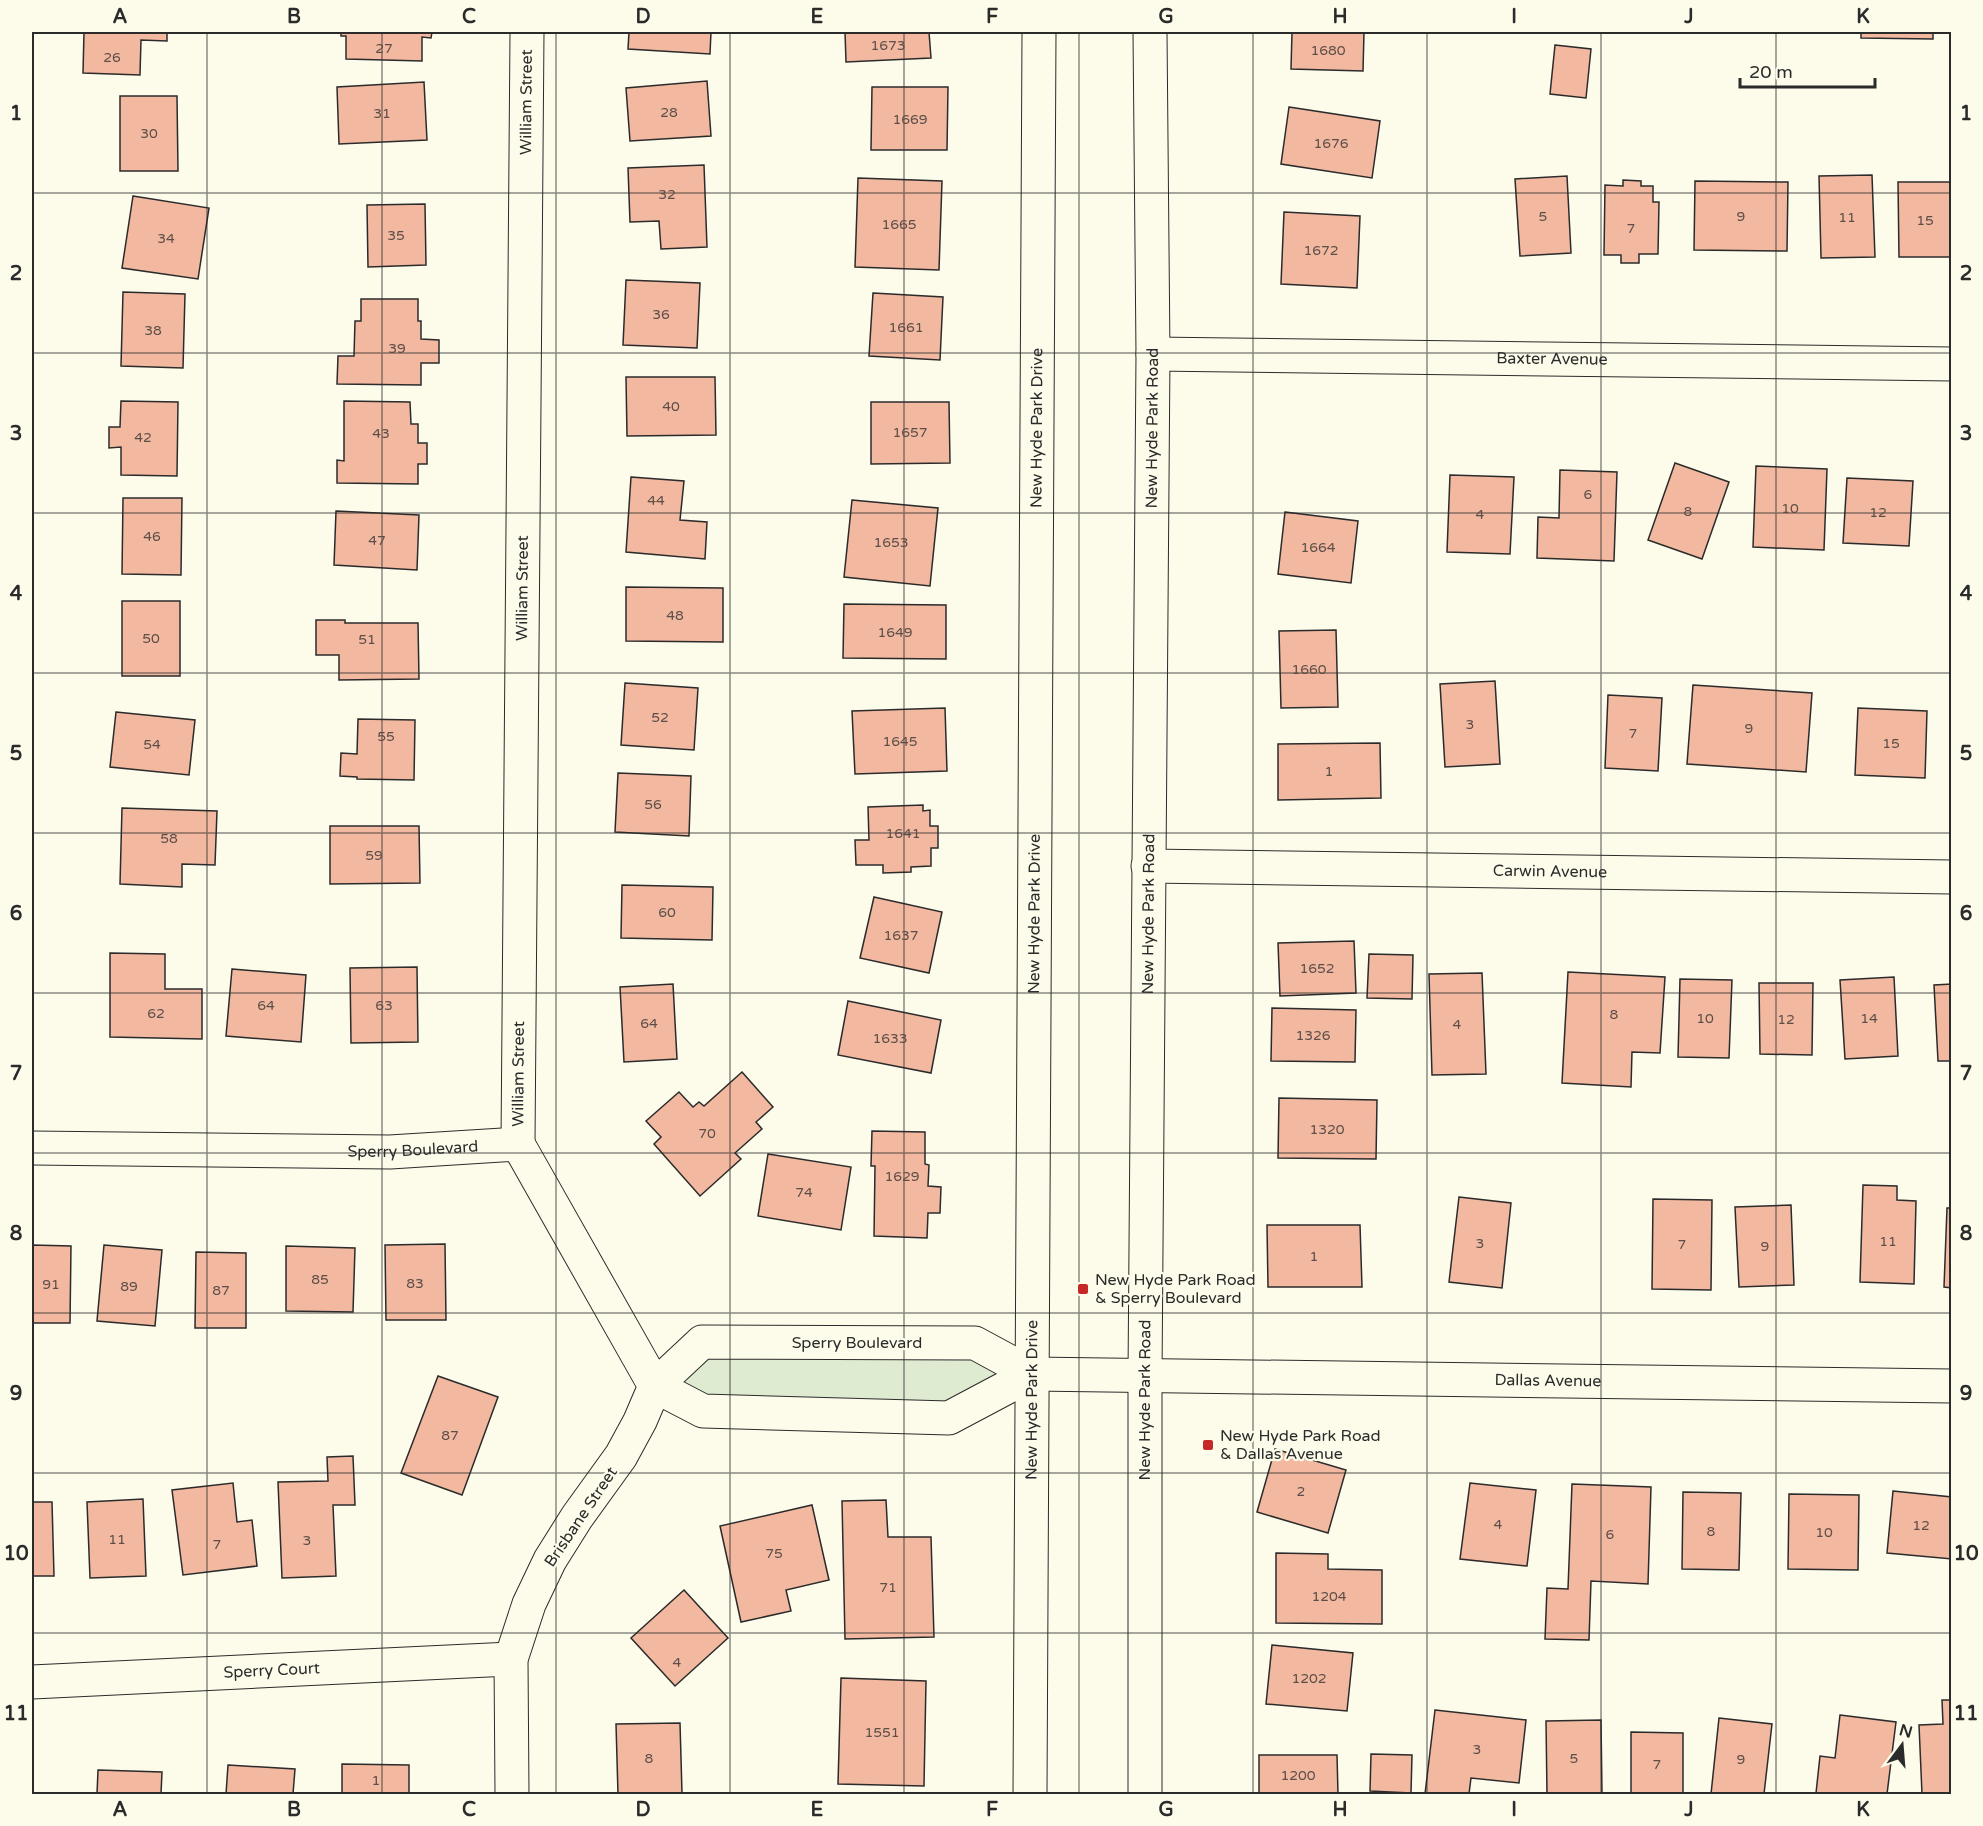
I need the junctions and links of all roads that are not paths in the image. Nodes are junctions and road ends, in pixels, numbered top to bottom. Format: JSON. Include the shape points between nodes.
{"nodes":[{"id":1,"x":527,"y":32,"type":"edge"},
{"id":2,"x":1039,"y":32,"type":"edge"},
{"id":3,"x":1150,"y":32,"type":"edge"},
{"id":4,"x":1153,"y":354,"type":"junction"},
{"id":5,"x":1952,"y":364,"type":"edge"},
{"id":6,"x":1148,"y":866,"type":"junction"},
{"id":7,"x":1952,"y":877,"type":"edge"},
{"id":8,"x":518,"y":1144,"type":"junction"},
{"id":9,"x":32,"y":1148,"type":"edge"},
{"id":10,"x":1032,"y":1374,"type":"junction"},
{"id":11,"x":1144,"y":1376,"type":"junction"},
{"id":12,"x":655,"y":1386,"type":"junction"},
{"id":13,"x":1952,"y":1386,"type":"edge"},
{"id":14,"x":511,"y":1659,"type":"junction"},
{"id":15,"x":32,"y":1682,"type":"edge"},
{"id":16,"x":512,"y":1794,"type":"edge"},
{"id":17,"x":1030,"y":1794,"type":"edge"},
{"id":18,"x":1145,"y":1794,"type":"edge"}],
"edges":[{"from":1,"to":8,"type":"street","name":"William Street"},
{"from":2,"to":10,"type":"street","name":"New Hyde Park Drive"},
{"from":3,"to":4,"type":"street","name":"New Hyde Park Road"},
{"from":4,"to":5,"type":"street","name":"Baxter Avenue"},
{"from":4,"to":6,"type":"street","name":"New Hyde Park Road"},
{"from":6,"to":7,"type":"street","name":"Carwin Avenue"},
{"from":6,"to":11,"type":"street","name":"New Hyde Park Road"},
{"from":8,"to":9,"type":"street","name":"Sperry Boulevard","via":[[390,1152]]},
{"from":8,"to":12,"type":"street"},
{"from":10,"to":11,"type":"street","name":"Sperry Boulevard"},
{"from":10,"to":12,"type":"street","name":"Sperry Boulevard","via":[[949,1418],[703,1411]]},
{"from":10,"to":12,"type":"street","name":"Sperry Boulevard","via":[[975,1343],[702,1342]]},
{"from":10,"to":17,"type":"street","name":"New Hyde Park Drive"},
{"from":11,"to":13,"type":"street","name":"Dallas Avenue"},
{"from":11,"to":18,"type":"street","name":"New Hyde Park Road"},
{"from":12,"to":14,"type":"street","name":"Brisbane Street","via":[[621,1456],[550,1560],[529,1604]]},
{"from":14,"to":15,"type":"street","name":"Sperry Court"},
{"from":14,"to":16,"type":"street","name":"Brisbane Street"}]}
